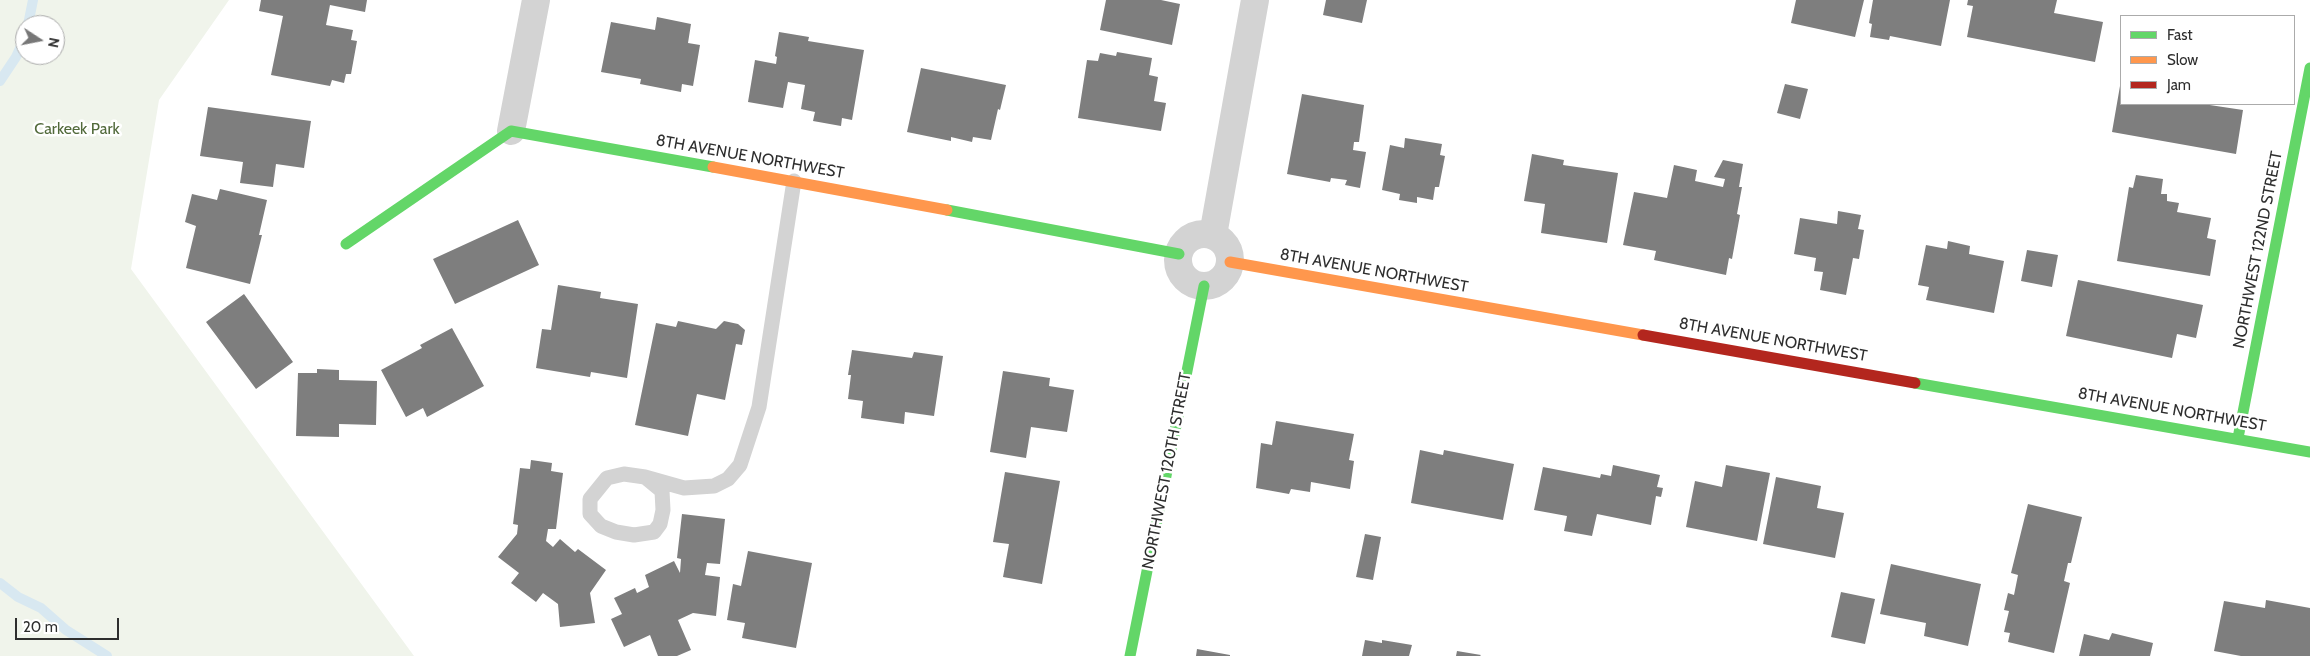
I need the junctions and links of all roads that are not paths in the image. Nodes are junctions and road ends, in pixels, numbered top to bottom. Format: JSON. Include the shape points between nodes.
{"nodes":[{"id":1,"x":536,"y":0,"type":"edge"},
{"id":2,"x":1256,"y":0,"type":"edge"},
{"id":3,"x":2310,"y":68,"type":"edge"},
{"id":4,"x":511,"y":131,"type":"junction"},
{"id":5,"x":794,"y":181,"type":"junction"},
{"id":6,"x":1213,"y":235,"type":"junction"},
{"id":7,"x":346,"y":244,"type":"dead end"},
{"id":8,"x":1179,"y":254,"type":"junction"},
{"id":9,"x":1230,"y":262,"type":"junction"},
{"id":10,"x":1204,"y":286,"type":"junction"},
{"id":11,"x":2238,"y":438,"type":"junction"},
{"id":12,"x":2310,"y":452,"type":"edge"},
{"id":13,"x":645,"y":477,"type":"junction"},
{"id":14,"x":1130,"y":656,"type":"edge"}],
"edges":[{"from":1,"to":4,"type":"street"},
{"from":2,"to":6,"type":"street"},
{"from":3,"to":11,"type":"street","name":"NORTHWEST 122ND STREET"},
{"from":4,"to":5,"type":"street","name":"8TH AVENUE NORTHWEST"},
{"from":4,"to":7,"type":"street"},
{"from":5,"to":8,"type":"street","name":"8TH AVENUE NORTHWEST"},
{"from":5,"to":13,"type":"lane","via":[[759,407],[740,464],[728,479],[714,486],[684,488]]},
{"from":6,"to":8,"type":"street","via":[[1195,235],[1182,246]]},
{"from":6,"to":9,"type":"street","via":[[1226,246]]},
{"from":8,"to":10,"type":"street","via":[[1180,271],[1185,278]]},
{"from":9,"to":10,"type":"street","via":[[1223,278]]},
{"from":9,"to":11,"type":"street","name":"8TH AVENUE NORTHWEST"},
{"from":10,"to":14,"type":"street","name":"NORTHWEST 120TH STREET"},
{"from":11,"to":12,"type":"street","name":"8TH AVENUE NORTHWEST"},
{"from":13,"to":13,"type":"lane","via":[[624,474],[607,478],[590,499],[590,514],[601,526],[616,532],[634,535],[654,532],[660,524],[663,510],[662,491]]}]}
